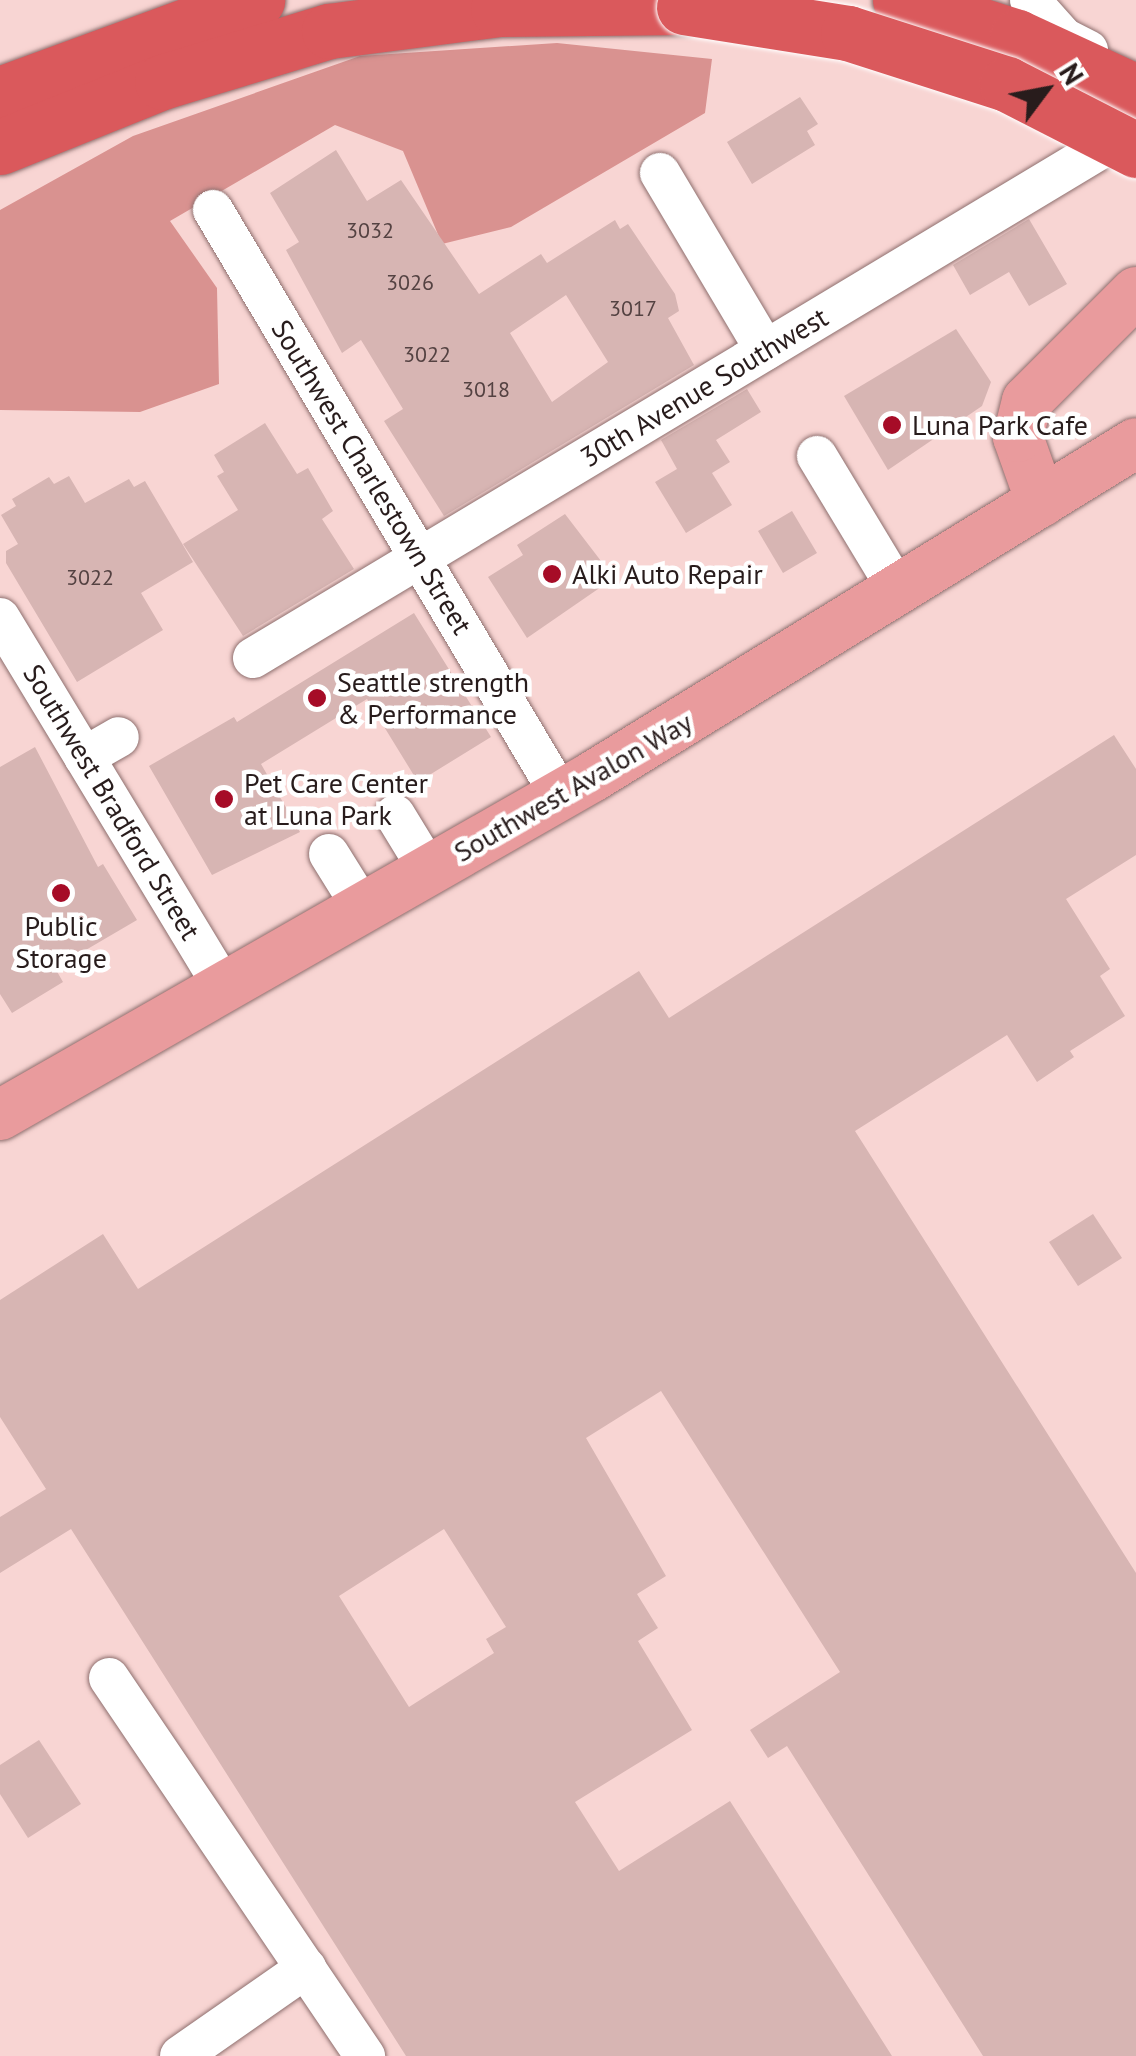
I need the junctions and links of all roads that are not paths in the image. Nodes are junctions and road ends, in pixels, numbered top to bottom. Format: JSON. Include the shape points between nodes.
{"nodes":[{"id":1,"x":257,"y":0,"type":"edge"},
{"id":2,"x":900,"y":0,"type":"edge"},
{"id":3,"x":1030,"y":0,"type":"edge"},
{"id":4,"x":1136,"y":74,"type":"edge"},
{"id":5,"x":0,"y":94,"type":"edge"},
{"id":6,"x":1133,"y":131,"type":"edge"},
{"id":7,"x":0,"y":147,"type":"edge"},
{"id":8,"x":660,"y":174,"type":"dead end"},
{"id":9,"x":213,"y":210,"type":"dead end"},
{"id":10,"x":1136,"y":292,"type":"edge"},
{"id":11,"x":765,"y":350,"type":"junction"},
{"id":12,"x":1136,"y":443,"type":"edge"},
{"id":13,"x":817,"y":456,"type":"dead end"},
{"id":14,"x":1041,"y":502,"type":"junction"},
{"id":15,"x":420,"y":556,"type":"junction"},
{"id":16,"x":899,"y":592,"type":"junction"},
{"id":17,"x":0,"y":618,"type":"edge"},
{"id":18,"x":254,"y":658,"type":"dead end"},
{"id":19,"x":119,"y":736,"type":"dead end"},
{"id":20,"x":84,"y":757,"type":"junction"},
{"id":21,"x":560,"y":796,"type":"junction"},
{"id":22,"x":395,"y":815,"type":"dead end"},
{"id":23,"x":329,"y":854,"type":"dead end"},
{"id":24,"x":428,"y":870,"type":"junction"},
{"id":25,"x":362,"y":907,"type":"junction"},
{"id":26,"x":223,"y":986,"type":"junction"},
{"id":27,"x":0,"y":1115,"type":"edge"},
{"id":28,"x":109,"y":1678,"type":"dead end"},
{"id":29,"x":306,"y":1968,"type":"junction"},
{"id":30,"x":180,"y":2056,"type":"edge"},
{"id":31,"x":365,"y":2056,"type":"edge"}],
"edges":[{"from":1,"to":5,"type":"highway"},
{"from":2,"to":6,"type":"highway","via":[[1017,37]]},
{"from":3,"to":4,"type":"street","via":[[1064,38]]},
{"from":6,"to":7,"type":"highway","bridge":true,"via":[[848,33],[684,6],[498,10],[330,31],[162,82]]},
{"from":6,"to":11,"type":"street","name":"30th Avenue Southwest"},
{"from":8,"to":11,"type":"street"},
{"from":9,"to":15,"type":"street","name":"Southwest Charlestown Street"},
{"from":10,"to":14,"type":"main road","via":[[1027,400],[1018,437]]},
{"from":11,"to":15,"type":"street","name":"30th Avenue Southwest"},
{"from":12,"to":14,"type":"main road","name":"Southwest Avalon Way"},
{"from":13,"to":16,"type":"street"},
{"from":14,"to":16,"type":"main road","name":"Southwest Avalon Way"},
{"from":15,"to":18,"type":"street","name":"30th Avenue Southwest"},
{"from":15,"to":21,"type":"street","name":"Southwest Charlestown Street"},
{"from":16,"to":21,"type":"main road","name":"Southwest Avalon Way"},
{"from":17,"to":20,"type":"street","name":"Southwest Bradford Street"},
{"from":19,"to":20,"type":"street"},
{"from":20,"to":26,"type":"street","name":"Southwest Bradford Street"},
{"from":21,"to":24,"type":"main road","name":"Southwest Avalon Way"},
{"from":22,"to":24,"type":"street"},
{"from":23,"to":25,"type":"street"},
{"from":24,"to":25,"type":"main road","name":"Southwest Avalon Way"},
{"from":25,"to":26,"type":"main road","name":"Southwest Avalon Way"},
{"from":26,"to":27,"type":"main road","name":"Southwest Avalon Way"},
{"from":28,"to":29,"type":"street"},
{"from":29,"to":30,"type":"street"},
{"from":29,"to":31,"type":"street"}]}
